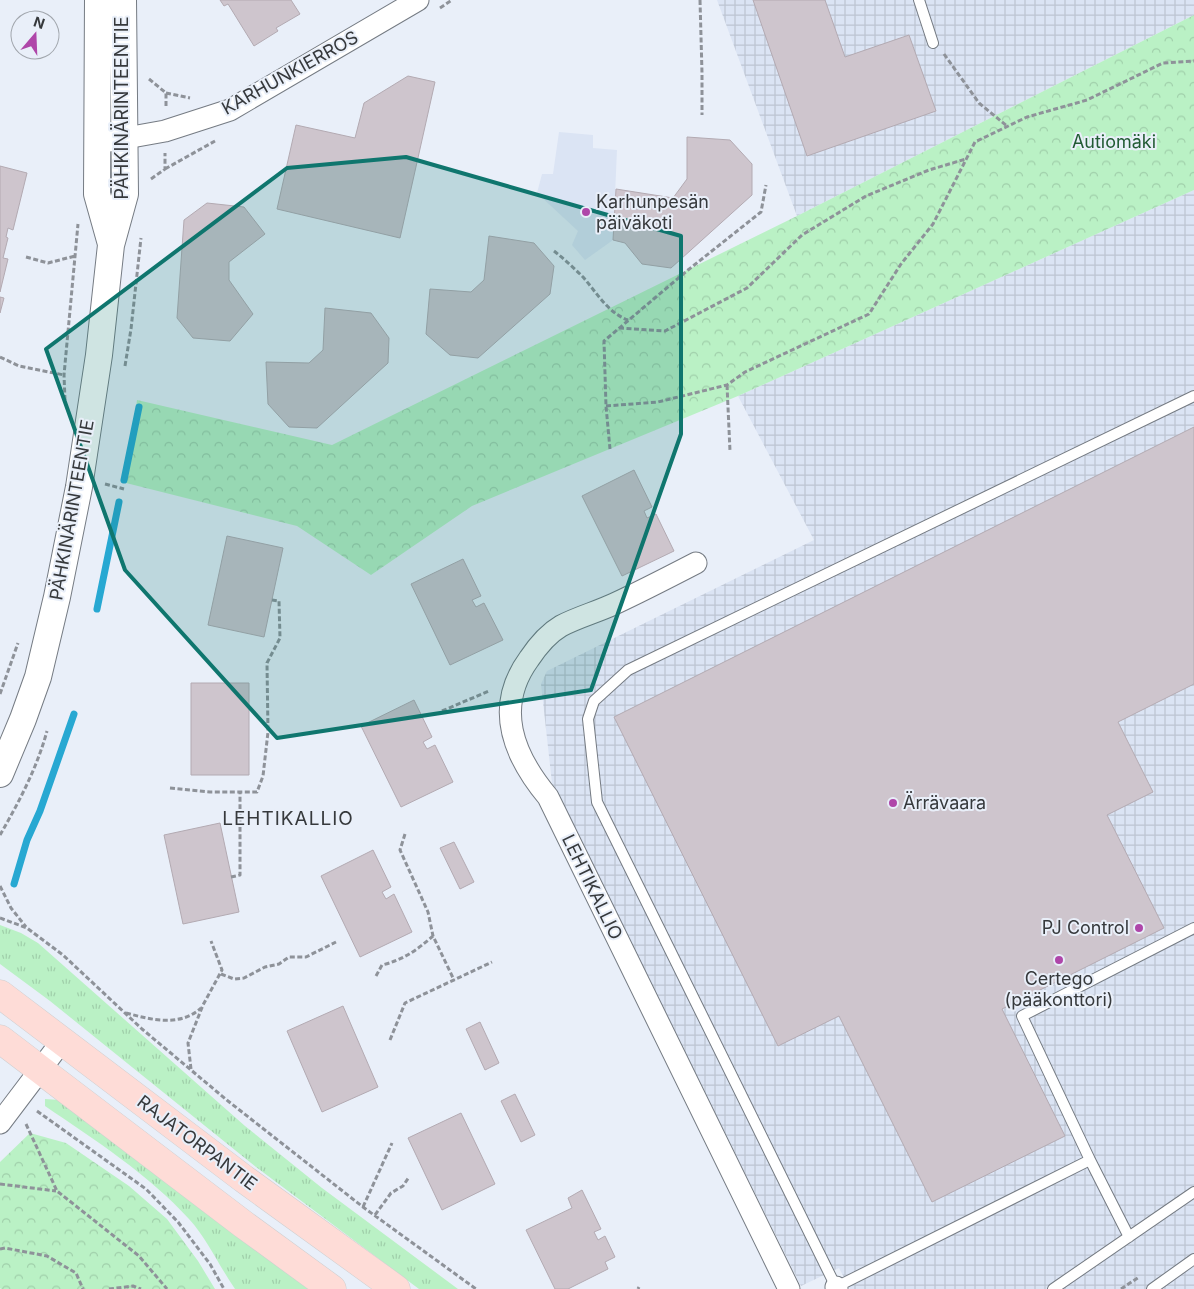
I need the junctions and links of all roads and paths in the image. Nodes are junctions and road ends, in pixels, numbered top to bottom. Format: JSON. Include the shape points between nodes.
{"nodes":[{"id":1,"x":98,"y":0,"type":"edge"},
{"id":2,"x":123,"y":0,"type":"edge"},
{"id":3,"x":418,"y":0,"type":"edge"},
{"id":4,"x":700,"y":0,"type":"edge"},
{"id":5,"x":919,"y":0,"type":"edge"},
{"id":6,"x":933,"y":43,"type":"joint"},
{"id":7,"x":1194,"y":61,"type":"edge"},
{"id":8,"x":702,"y":115,"type":"dead end"},
{"id":9,"x":1007,"y":126,"type":"junction"},
{"id":10,"x":125,"y":139,"type":"junction"},
{"id":11,"x":98,"y":143,"type":"junction"},
{"id":12,"x":966,"y":159,"type":"junction"},
{"id":13,"x":766,"y":185,"type":"dead end"},
{"id":14,"x":78,"y":222,"type":"dead end"},
{"id":15,"x":111,"y":245,"type":"junction"},
{"id":16,"x":554,"y":251,"type":"dead end"},
{"id":17,"x":75,"y":256,"type":"junction"},
{"id":18,"x":26,"y":257,"type":"dead end"},
{"id":19,"x":628,"y":320,"type":"junction"},
{"id":20,"x":619,"y":328,"type":"junction"},
{"id":21,"x":0,"y":357,"type":"edge"},
{"id":22,"x":64,"y":376,"type":"junction"},
{"id":23,"x":727,"y":384,"type":"junction"},
{"id":24,"x":1194,"y":396,"type":"edge"},
{"id":25,"x":606,"y":406,"type":"junction"},
{"id":26,"x":66,"y":409,"type":"dead end"},
{"id":27,"x":610,"y":449,"type":"dead end"},
{"id":28,"x":730,"y":451,"type":"dead end"},
{"id":29,"x":105,"y":484,"type":"dead end"},
{"id":30,"x":124,"y":489,"type":"dead end"},
{"id":31,"x":696,"y":563,"type":"dead end"},
{"id":32,"x":272,"y":600,"type":"dead end"},
{"id":33,"x":18,"y":642,"type":"dead end"},
{"id":34,"x":515,"y":686,"type":"junction"},
{"id":35,"x":0,"y":694,"type":"edge"},
{"id":36,"x":442,"y":711,"type":"dead end"},
{"id":37,"x":1,"y":771,"type":"edge"},
{"id":38,"x":170,"y":788,"type":"dead end"},
{"id":39,"x":240,"y":792,"type":"junction"},
{"id":40,"x":405,"y":834,"type":"dead end"},
{"id":41,"x":231,"y":877,"type":"dead end"},
{"id":42,"x":0,"y":886,"type":"edge"},
{"id":43,"x":0,"y":918,"type":"edge"},
{"id":44,"x":27,"y":928,"type":"junction"},
{"id":45,"x":1194,"y":928,"type":"edge"},
{"id":46,"x":433,"y":936,"type":"junction"},
{"id":47,"x":211,"y":941,"type":"dead end"},
{"id":48,"x":336,"y":942,"type":"dead end"},
{"id":49,"x":492,"y":962,"type":"dead end"},
{"id":50,"x":221,"y":974,"type":"junction"},
{"id":51,"x":376,"y":976,"type":"dead end"},
{"id":52,"x":454,"y":980,"type":"junction"},
{"id":53,"x":0,"y":994,"type":"edge"},
{"id":54,"x":203,"y":1005,"type":"junction"},
{"id":55,"x":126,"y":1013,"type":"junction"},
{"id":56,"x":0,"y":1039,"type":"edge"},
{"id":57,"x":390,"y":1040,"type":"dead end"},
{"id":58,"x":62,"y":1041,"type":"junction"},
{"id":59,"x":42,"y":1070,"type":"junction"},
{"id":60,"x":191,"y":1070,"type":"junction"},
{"id":61,"x":22,"y":1108,"type":"junction"},
{"id":62,"x":0,"y":1124,"type":"edge"},
{"id":63,"x":392,"y":1143,"type":"dead end"},
{"id":64,"x":1090,"y":1160,"type":"junction"},
{"id":65,"x":409,"y":1178,"type":"dead end"},
{"id":66,"x":0,"y":1184,"type":"edge"},
{"id":67,"x":56,"y":1191,"type":"junction"},
{"id":68,"x":1194,"y":1192,"type":"edge"},
{"id":69,"x":363,"y":1207,"type":"junction"},
{"id":70,"x":375,"y":1215,"type":"junction"},
{"id":71,"x":1129,"y":1237,"type":"junction"},
{"id":72,"x":0,"y":1249,"type":"edge"},
{"id":73,"x":1194,"y":1260,"type":"edge"},
{"id":74,"x":837,"y":1288,"type":"edge"},
{"id":75,"x":83,"y":1289,"type":"edge"},
{"id":76,"x":109,"y":1289,"type":"edge"},
{"id":77,"x":141,"y":1289,"type":"edge"},
{"id":78,"x":167,"y":1289,"type":"edge"},
{"id":79,"x":224,"y":1289,"type":"edge"},
{"id":80,"x":332,"y":1289,"type":"edge"},
{"id":81,"x":396,"y":1289,"type":"edge"},
{"id":82,"x":476,"y":1289,"type":"edge"},
{"id":83,"x":788,"y":1289,"type":"edge"},
{"id":84,"x":1053,"y":1289,"type":"edge"},
{"id":85,"x":1152,"y":1289,"type":"edge"}],
"edges":[{"from":1,"to":11,"type":"street","name":"PÄHKINÄRINTEENTIE"},
{"from":2,"to":10,"type":"street","name":"PÄHKINÄRINTEENTIE"},
{"from":3,"to":10,"type":"street","name":"KARHUNKIERROS","via":[[230,110],[165,131]]},
{"from":4,"to":8,"type":"path"},
{"from":5,"to":6,"type":"lane"},
{"from":6,"to":9,"type":"path","via":[[948,58],[979,103]]},
{"from":7,"to":9,"type":"path","via":[[1163,63],[1087,100]]},
{"from":9,"to":12,"type":"path","via":[[975,142]]},
{"from":10,"to":11,"type":"street","name":"KARHUNKIERROS"},
{"from":10,"to":15,"type":"street","name":"PÄHKINÄRINTEENTIE","via":[[125,194]]},
{"from":11,"to":15,"type":"street","name":"PÄHKINÄRINTEENTIE","via":[[97,194]]},
{"from":12,"to":20,"type":"path","via":[[929,170],[866,196],[802,235],[747,288],[665,331]]},
{"from":12,"to":23,"type":"path","via":[[933,224],[901,264],[868,314],[745,372]]},
{"from":13,"to":19,"type":"path","via":[[761,212]]},
{"from":14,"to":17,"type":"path"},
{"from":15,"to":37,"type":"street","name":"PÄHKINÄRINTEENTIE","via":[[79,487],[57,597],[38,677]]},
{"from":16,"to":19,"type":"path","via":[[618,316]]},
{"from":17,"to":18,"type":"path","via":[[48,263]]},
{"from":17,"to":22,"type":"path"},
{"from":19,"to":20,"type":"path"},
{"from":20,"to":25,"type":"path","via":[[604,341]]},
{"from":21,"to":22,"type":"path","via":[[19,366]]},
{"from":22,"to":26,"type":"path"},
{"from":23,"to":25,"type":"path","via":[[658,402]]},
{"from":23,"to":28,"type":"path"},
{"from":24,"to":74,"type":"lane","via":[[628,670],[594,701],[588,720],[597,802]]},
{"from":25,"to":27,"type":"path"},
{"from":29,"to":30,"type":"path"},
{"from":31,"to":34,"type":"street","name":"LEHTIKALLIO","via":[[613,605],[560,627],[533,654]]},
{"from":32,"to":39,"type":"path","via":[[279,601],[280,638],[268,663],[268,732],[262,776],[257,792]]},
{"from":33,"to":35,"type":"path"},
{"from":34,"to":36,"type":"path","via":[[498,687]]},
{"from":34,"to":83,"type":"street","name":"LEHTIKALLIO","via":[[510,702],[511,728],[517,751],[532,778],[548,797]]},
{"from":38,"to":39,"type":"path"},
{"from":39,"to":41,"type":"path","via":[[240,875]]},
{"from":40,"to":46,"type":"path","via":[[400,850],[428,912]]},
{"from":42,"to":44,"type":"path","via":[[11,908]]},
{"from":43,"to":44,"type":"path"},
{"from":44,"to":55,"type":"path","via":[[64,955]]},
{"from":45,"to":64,"type":"lane","via":[[1022,1016]]},
{"from":46,"to":51,"type":"path","via":[[397,961],[382,965]]},
{"from":46,"to":52,"type":"path"},
{"from":47,"to":50,"type":"path"},
{"from":48,"to":50,"type":"path","via":[[306,957],[289,957],[244,978],[234,979]]},
{"from":49,"to":52,"type":"path"},
{"from":50,"to":54,"type":"path"},
{"from":52,"to":57,"type":"path","via":[[405,1003]]},
{"from":53,"to":58,"type":"main road","name":"RAJATORPANTIE"},
{"from":54,"to":55,"type":"path","via":[[190,1016],[175,1020],[156,1021]]},
{"from":54,"to":60,"type":"path","via":[[188,1043]]},
{"from":55,"to":60,"type":"path"},
{"from":56,"to":59,"type":"main road","name":"RAJATORPANTIE"},
{"from":58,"to":59,"type":"street"},
{"from":58,"to":81,"type":"main road","name":"RAJATORPANTIE"},
{"from":59,"to":61,"type":"street"},
{"from":59,"to":80,"type":"main road","name":"RAJATORPANTIE"},
{"from":60,"to":69,"type":"path"},
{"from":61,"to":62,"type":"street"},
{"from":61,"to":67,"type":"path"},
{"from":61,"to":79,"type":"path","via":[[146,1189],[178,1222],[210,1264]]},
{"from":63,"to":69,"type":"path"},
{"from":64,"to":71,"type":"lane"},
{"from":64,"to":74,"type":"lane"},
{"from":65,"to":70,"type":"path","via":[[391,1193]]},
{"from":66,"to":67,"type":"path"},
{"from":67,"to":78,"type":"path","via":[[139,1256]]},
{"from":68,"to":71,"type":"lane"},
{"from":69,"to":70,"type":"path"},
{"from":70,"to":82,"type":"path"},
{"from":71,"to":84,"type":"lane"},
{"from":72,"to":75,"type":"path","via":[[47,1256],[76,1273]]},
{"from":73,"to":85,"type":"lane"},
{"from":76,"to":77,"type":"path","via":[[133,1286]]}]}
